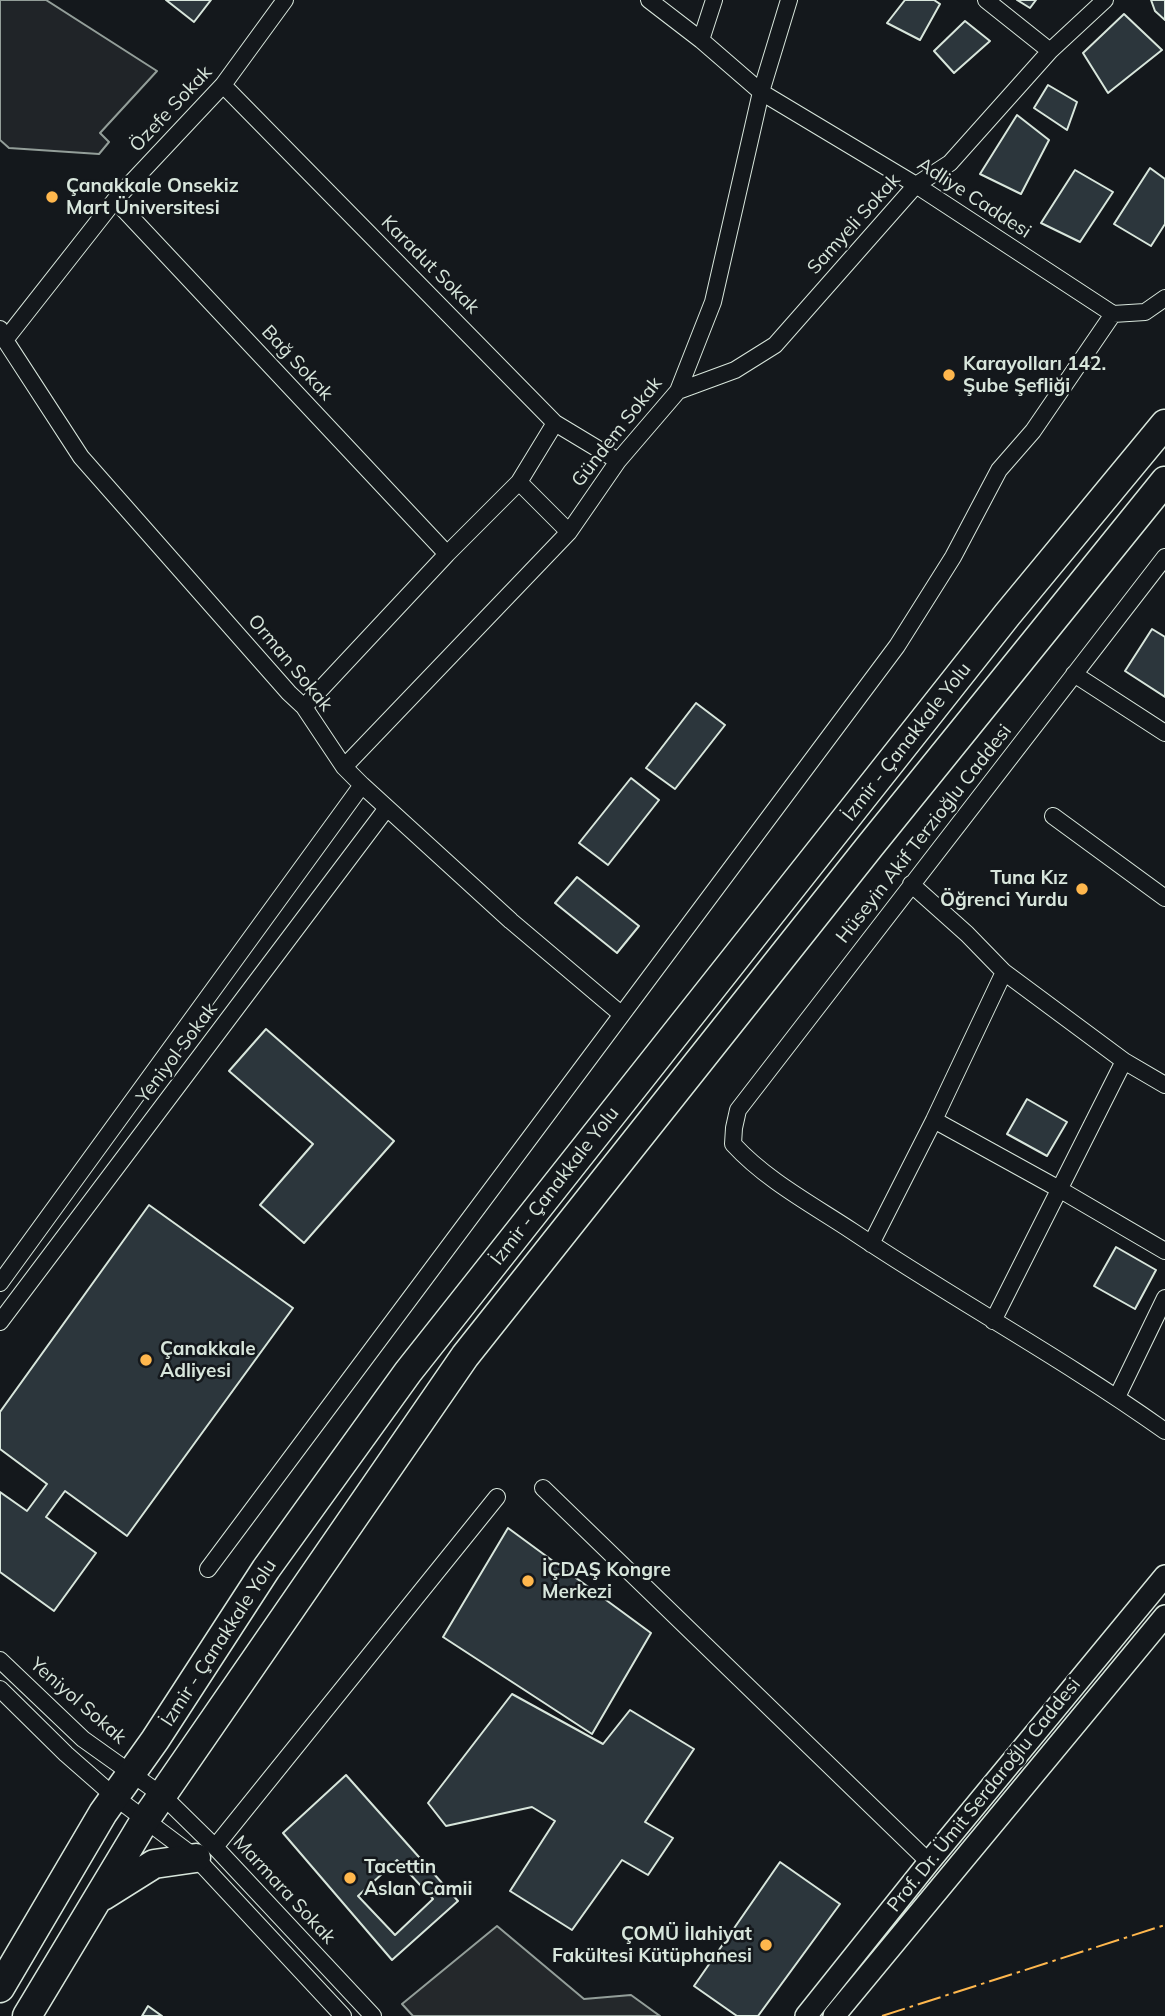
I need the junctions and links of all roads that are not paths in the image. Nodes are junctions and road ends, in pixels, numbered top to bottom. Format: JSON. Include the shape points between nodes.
{"nodes":[{"id":1,"x":285,"y":0,"type":"edge"},
{"id":2,"x":649,"y":0,"type":"edge"},
{"id":3,"x":714,"y":0,"type":"edge"},
{"id":4,"x":789,"y":0,"type":"edge"},
{"id":5,"x":986,"y":0,"type":"edge"},
{"id":6,"x":1105,"y":0,"type":"edge"},
{"id":7,"x":701,"y":40,"type":"junction"},
{"id":8,"x":1051,"y":51,"type":"junction"},
{"id":9,"x":223,"y":85,"type":"junction"},
{"id":10,"x":761,"y":92,"type":"junction"},
{"id":11,"x":916,"y":185,"type":"junction"},
{"id":12,"x":116,"y":200,"type":"junction"},
{"id":13,"x":1165,"y":299,"type":"edge"},
{"id":14,"x":1113,"y":314,"type":"junction"},
{"id":15,"x":3,"y":335,"type":"edge"},
{"id":16,"x":678,"y":391,"type":"junction"},
{"id":17,"x":555,"y":423,"type":"junction"},
{"id":18,"x":1165,"y":424,"type":"edge"},
{"id":19,"x":618,"y":461,"type":"junction"},
{"id":20,"x":1165,"y":481,"type":"edge"},
{"id":21,"x":519,"y":482,"type":"junction"},
{"id":22,"x":569,"y":531,"type":"junction"},
{"id":23,"x":447,"y":554,"type":"junction"},
{"id":24,"x":1165,"y":557,"type":"edge"},
{"id":25,"x":1074,"y":674,"type":"junction"},
{"id":26,"x":304,"y":708,"type":"junction"},
{"id":27,"x":1165,"y":733,"type":"edge"},
{"id":28,"x":344,"y":768,"type":"junction"},
{"id":29,"x":362,"y":786,"type":"junction"},
{"id":30,"x":387,"y":808,"type":"junction"},
{"id":31,"x":1053,"y":817,"type":"dead end"},
{"id":32,"x":911,"y":884,"type":"junction"},
{"id":33,"x":1165,"y":898,"type":"edge"},
{"id":34,"x":1004,"y":972,"type":"junction"},
{"id":35,"x":621,"y":1014,"type":"junction"},
{"id":36,"x":1124,"y":1060,"type":"junction"},
{"id":37,"x":1165,"y":1085,"type":"edge"},
{"id":38,"x":934,"y":1120,"type":"junction"},
{"id":39,"x":1059,"y":1189,"type":"junction"},
{"id":40,"x":871,"y":1244,"type":"junction"},
{"id":41,"x":1165,"y":1251,"type":"edge"},
{"id":42,"x":0,"y":1283,"type":"edge"},
{"id":43,"x":1165,"y":1298,"type":"edge"},
{"id":44,"x":993,"y":1321,"type":"junction"},
{"id":45,"x":0,"y":1322,"type":"edge"},
{"id":46,"x":1117,"y":1397,"type":"junction"},
{"id":47,"x":1165,"y":1432,"type":"edge"},
{"id":48,"x":543,"y":1488,"type":"dead end"},
{"id":49,"x":497,"y":1497,"type":"dead end"},
{"id":50,"x":208,"y":1569,"type":"dead end"},
{"id":51,"x":1165,"y":1576,"type":"edge"},
{"id":52,"x":1165,"y":1616,"type":"edge"},
{"id":53,"x":0,"y":1660,"type":"edge"},
{"id":54,"x":0,"y":1689,"type":"edge"},
{"id":55,"x":47,"y":1703,"type":"junction"},
{"id":56,"x":31,"y":1718,"type":"junction"},
{"id":57,"x":131,"y":1773,"type":"junction"},
{"id":58,"x":163,"y":1796,"type":"junction"},
{"id":59,"x":115,"y":1797,"type":"junction"},
{"id":60,"x":145,"y":1820,"type":"junction"},
{"id":61,"x":206,"y":1853,"type":"junction"},
{"id":62,"x":929,"y":1862,"type":"junction"},
{"id":63,"x":95,"y":1901,"type":"junction"},
{"id":64,"x":0,"y":1988,"type":"edge"},
{"id":65,"x":27,"y":2016,"type":"edge"},
{"id":66,"x":343,"y":2016,"type":"edge"},
{"id":67,"x":373,"y":2016,"type":"edge"},
{"id":68,"x":806,"y":2016,"type":"edge"},
{"id":69,"x":834,"y":2016,"type":"edge"}],
"edges":[{"from":1,"to":9,"type":"street","name":"Özefe Sokak"},
{"from":2,"to":7,"type":"street","name":"Adliye Caddesi"},
{"from":3,"to":7,"type":"street"},
{"from":4,"to":10,"type":"street","name":"Gündem Sokak"},
{"from":5,"to":8,"type":"street"},
{"from":6,"to":8,"type":"street","name":"Samyeli Sokak"},
{"from":7,"to":10,"type":"street","name":"Adliye Caddesi"},
{"from":8,"to":11,"type":"street","name":"Samyeli Sokak","via":[[950,163]]},
{"from":9,"to":12,"type":"street","name":"Özefe Sokak"},
{"from":9,"to":17,"type":"street","name":"Karadut Sokak"},
{"from":10,"to":11,"type":"street","name":"Adliye Caddesi"},
{"from":10,"to":16,"type":"street","name":"Gündem Sokak","via":[[713,302]]},
{"from":11,"to":14,"type":"street","name":"Adliye Caddesi"},
{"from":11,"to":16,"type":"street","name":"Samyeli Sokak","via":[[775,345],[735,370]]},
{"from":12,"to":15,"type":"street","name":"Özefe Sokak"},
{"from":12,"to":23,"type":"street","name":"Bağ Sokak"},
{"from":13,"to":14,"type":"street","via":[[1145,312]]},
{"from":14,"to":35,"type":"street","via":[[1033,430],[999,470],[953,557],[897,646]]},
{"from":15,"to":26,"type":"street","name":"Orman Sokak","via":[[81,457]]},
{"from":16,"to":19,"type":"street","name":"Gündem Sokak"},
{"from":17,"to":19,"type":"street","name":"Karadut Sokak"},
{"from":17,"to":21,"type":"street"},
{"from":18,"to":57,"type":"highway","name":"İzmir - Çanakkale Yolu","via":[[1007,615],[408,1372],[267,1569]]},
{"from":19,"to":22,"type":"street","name":"Gündem Sokak"},
{"from":20,"to":58,"type":"highway","name":"İzmir - Çanakkale Yolu","via":[[465,1356]]},
{"from":21,"to":22,"type":"street"},
{"from":21,"to":23,"type":"street"},
{"from":22,"to":28,"type":"street","name":"Gündem Sokak"},
{"from":23,"to":26,"type":"street"},
{"from":24,"to":25,"type":"street","name":"Hüseyin Akif Terzioğlu Caddesi"},
{"from":25,"to":27,"type":"street"},
{"from":25,"to":32,"type":"street","name":"Hüseyin Akif Terzioğlu Caddesi"},
{"from":26,"to":28,"type":"street","name":"Orman Sokak"},
{"from":28,"to":29,"type":"street","name":"Orman Sokak"},
{"from":29,"to":30,"type":"street","name":"Orman Sokak"},
{"from":29,"to":42,"type":"street","name":"Yeniyol Sokak"},
{"from":30,"to":35,"type":"street","name":"Orman Sokak"},
{"from":30,"to":45,"type":"street","name":"Yeniyol Sokak"},
{"from":31,"to":33,"type":"street"},
{"from":32,"to":34,"type":"street"},
{"from":32,"to":40,"type":"street","name":"Hüseyin Akif Terzioğlu Caddesi","via":[[738,1110],[734,1128],[733,1143],[745,1157]]},
{"from":34,"to":36,"type":"street"},
{"from":34,"to":38,"type":"street"},
{"from":35,"to":50,"type":"street"},
{"from":36,"to":37,"type":"street"},
{"from":36,"to":39,"type":"street"},
{"from":38,"to":39,"type":"street"},
{"from":38,"to":40,"type":"street"},
{"from":39,"to":41,"type":"street"},
{"from":39,"to":44,"type":"street"},
{"from":40,"to":44,"type":"street"},
{"from":43,"to":46,"type":"street"},
{"from":44,"to":46,"type":"street"},
{"from":46,"to":47,"type":"street"},
{"from":48,"to":62,"type":"street"},
{"from":49,"to":61,"type":"street"},
{"from":51,"to":62,"type":"street","name":"Prof. Dr. Ümit Serdaroğlu Caddesi"},
{"from":52,"to":69,"type":"street","name":"Prof. Dr. Ümit Serdaroğlu Caddesi"},
{"from":53,"to":55,"type":"street","name":"Yeniyol Sokak"},
{"from":54,"to":56,"type":"street"},
{"from":55,"to":56,"type":"street"},
{"from":55,"to":57,"type":"street","name":"Yeniyol Sokak","via":[[83,1739]]},
{"from":56,"to":59,"type":"street"},
{"from":57,"to":58,"type":"street","name":"Yeniyol Sokak"},
{"from":57,"to":59,"type":"highway","name":"İzmir - Çanakkale Yolu"},
{"from":58,"to":60,"type":"highway","name":"İzmir - Çanakkale Yolu"},
{"from":58,"to":61,"type":"street","name":"Marmara Sokak"},
{"from":59,"to":60,"type":"street","name":"Marmara Sokak"},
{"from":59,"to":64,"type":"highway","name":"İzmir - Çanakkale Yolu"},
{"from":60,"to":61,"type":"street","name":"Marmara Sokak"},
{"from":60,"to":63,"type":"highway","name":"İzmir - Çanakkale Yolu"},
{"from":61,"to":63,"type":"highway","via":[[154,1864]]},
{"from":61,"to":66,"type":"street","name":"Marmara Sokak"},
{"from":61,"to":67,"type":"street","name":"Marmara Sokak"},
{"from":62,"to":68,"type":"street","name":"Prof. Dr. Ümit Serdaroğlu Caddesi"},
{"from":63,"to":65,"type":"highway","name":"İzmir - Çanakkale Yolu"}]}
